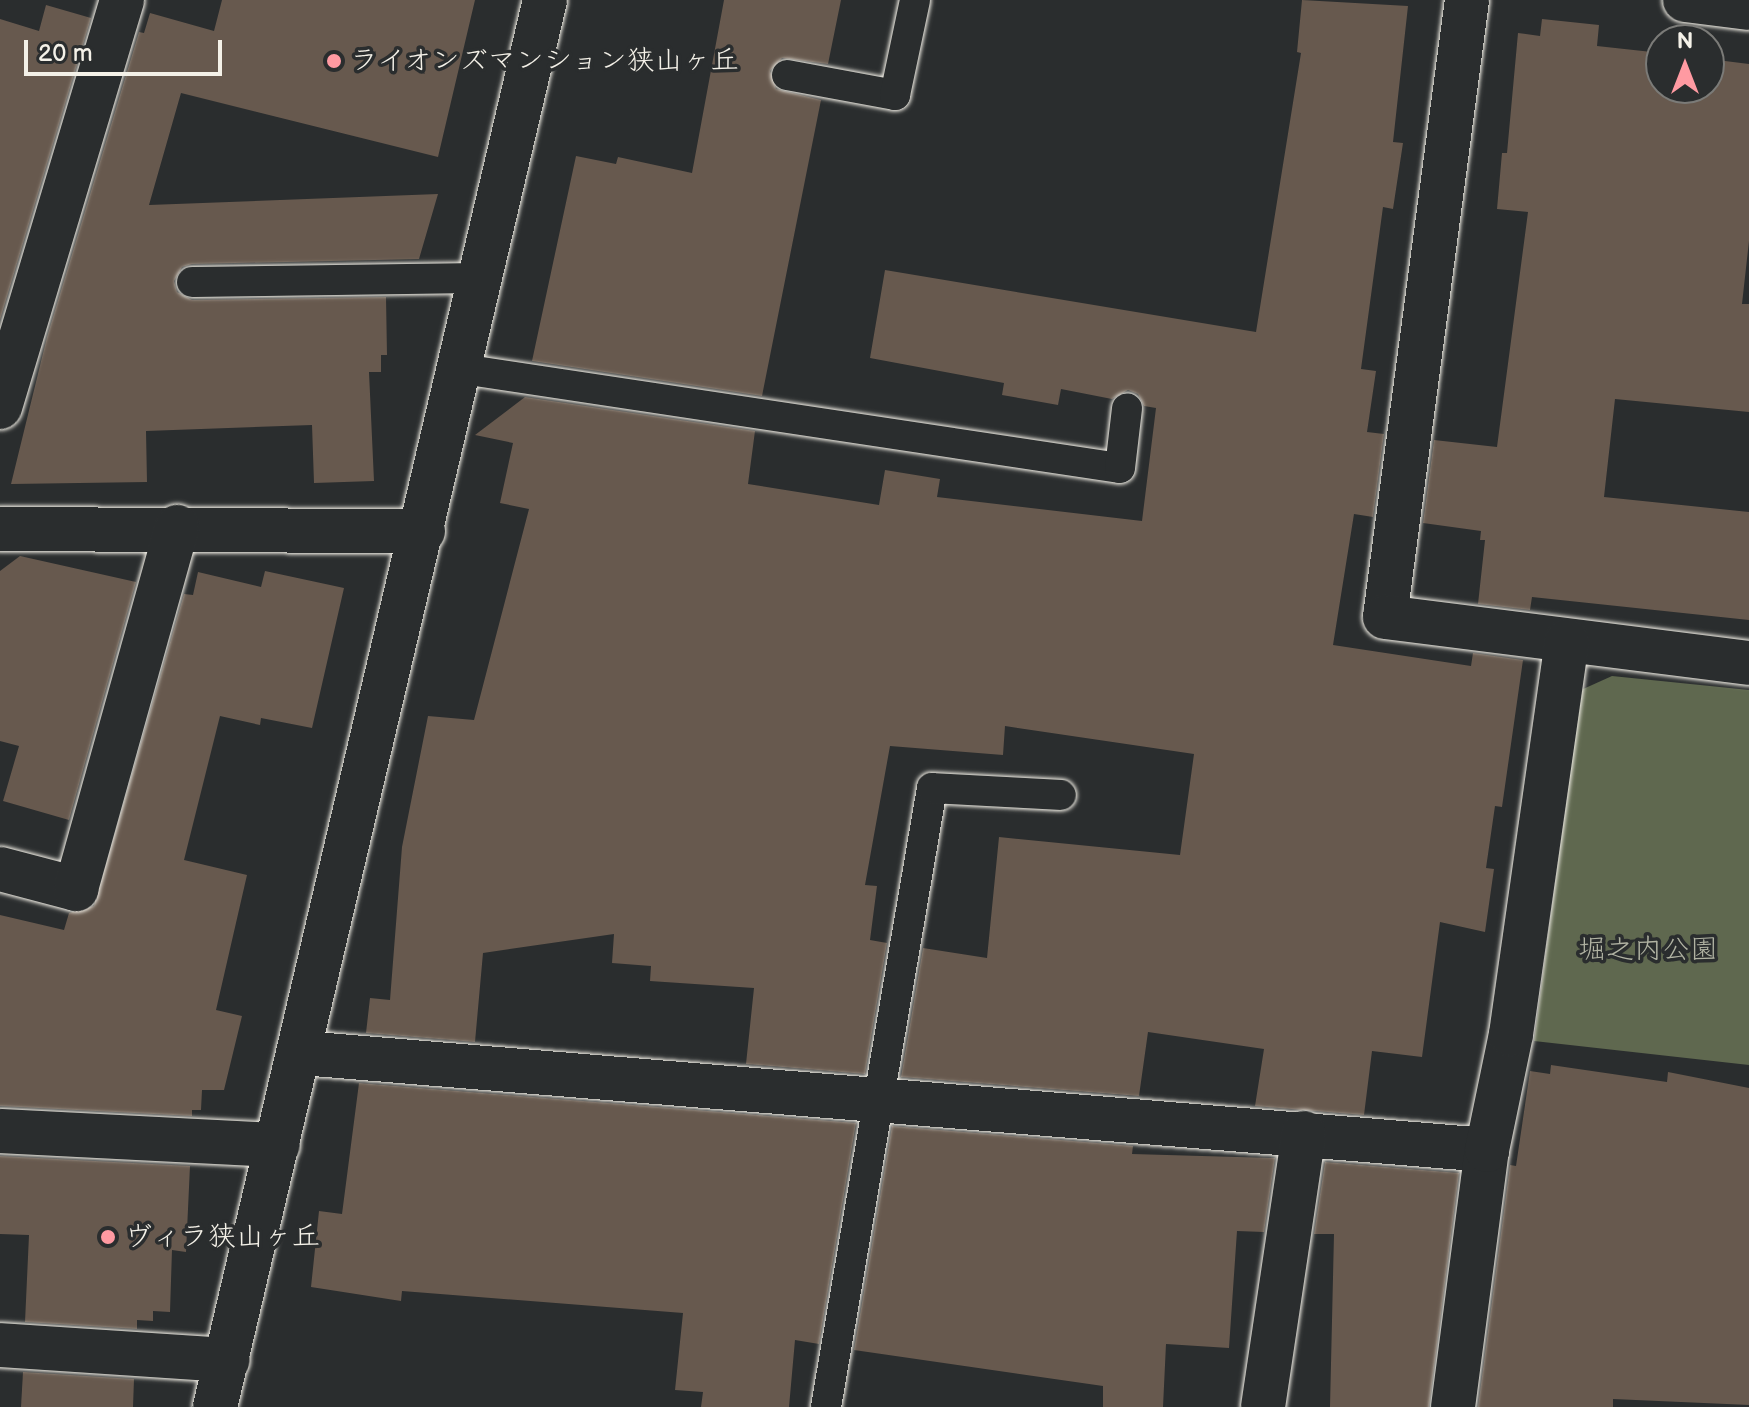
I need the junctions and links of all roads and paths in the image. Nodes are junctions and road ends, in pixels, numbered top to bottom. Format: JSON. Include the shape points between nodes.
{"nodes":[{"id":1,"x":122,"y":0,"type":"edge"},
{"id":2,"x":545,"y":0,"type":"edge"},
{"id":3,"x":915,"y":0,"type":"edge"},
{"id":4,"x":1467,"y":0,"type":"edge"},
{"id":5,"x":1685,"y":0,"type":"edge"},
{"id":6,"x":1749,"y":8,"type":"edge"},
{"id":7,"x":787,"y":75,"type":"dead end"},
{"id":8,"x":480,"y":278,"type":"junction"},
{"id":9,"x":192,"y":282,"type":"dead end"},
{"id":10,"x":462,"y":369,"type":"junction"},
{"id":11,"x":0,"y":407,"type":"edge"},
{"id":12,"x":1127,"y":408,"type":"dead end"},
{"id":13,"x":177,"y":527,"type":"junction"},
{"id":14,"x":0,"y":529,"type":"edge"},
{"id":15,"x":423,"y":531,"type":"junction"},
{"id":16,"x":1567,"y":641,"type":"junction"},
{"id":17,"x":1749,"y":663,"type":"edge"},
{"id":18,"x":1061,"y":795,"type":"dead end"},
{"id":19,"x":0,"y":869,"type":"edge"},
{"id":20,"x":302,"y":1053,"type":"junction"},
{"id":21,"x":876,"y":1097,"type":"junction"},
{"id":22,"x":0,"y":1131,"type":"edge"},
{"id":23,"x":1304,"y":1133,"type":"junction"},
{"id":24,"x":278,"y":1145,"type":"junction"},
{"id":25,"x":1487,"y":1150,"type":"junction"},
{"id":26,"x":0,"y":1345,"type":"edge"},
{"id":27,"x":228,"y":1360,"type":"junction"},
{"id":28,"x":215,"y":1407,"type":"edge"},
{"id":29,"x":826,"y":1407,"type":"edge"},
{"id":30,"x":1263,"y":1407,"type":"edge"},
{"id":31,"x":1453,"y":1407,"type":"edge"}],
"edges":[{"from":1,"to":11,"type":"street"},
{"from":2,"to":8,"type":"street"},
{"from":3,"to":7,"type":"lane","via":[[895,95]]},
{"from":4,"to":16,"type":"street","via":[[1385,617]]},
{"from":5,"to":6,"type":"street"},
{"from":8,"to":9,"type":"lane"},
{"from":8,"to":10,"type":"street"},
{"from":10,"to":12,"type":"lane","via":[[1120,468]]},
{"from":10,"to":15,"type":"street"},
{"from":13,"to":14,"type":"street"},
{"from":13,"to":15,"type":"street"},
{"from":13,"to":19,"type":"street","via":[[76,889]]},
{"from":15,"to":20,"type":"street"},
{"from":16,"to":17,"type":"street"},
{"from":16,"to":25,"type":"street","via":[[1511,1034]]},
{"from":18,"to":21,"type":"lane","via":[[932,788]]},
{"from":20,"to":21,"type":"street"},
{"from":20,"to":24,"type":"street"},
{"from":21,"to":23,"type":"street"},
{"from":21,"to":29,"type":"lane"},
{"from":22,"to":24,"type":"street"},
{"from":23,"to":25,"type":"street"},
{"from":23,"to":30,"type":"street"},
{"from":24,"to":27,"type":"street"},
{"from":25,"to":31,"type":"street"},
{"from":26,"to":27,"type":"street"},
{"from":27,"to":28,"type":"street"}]}
